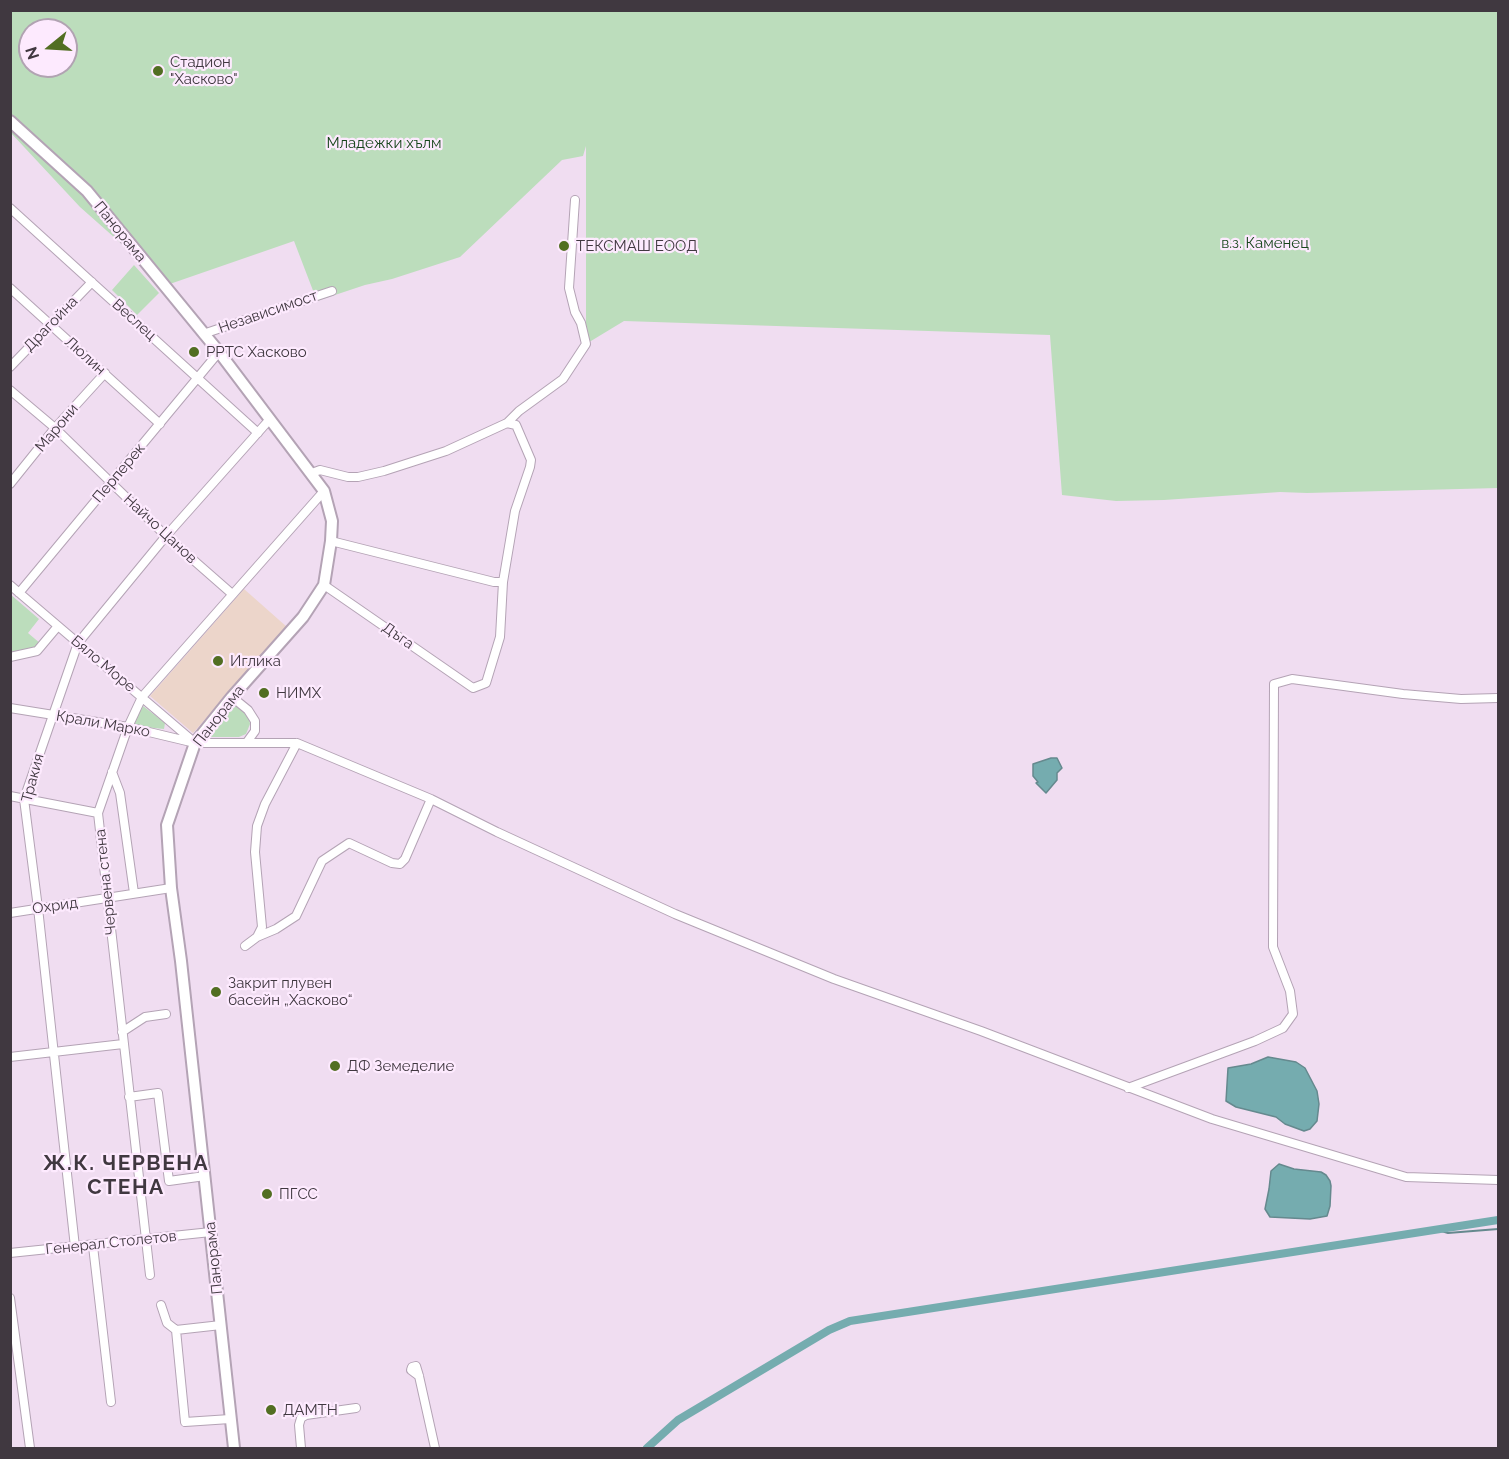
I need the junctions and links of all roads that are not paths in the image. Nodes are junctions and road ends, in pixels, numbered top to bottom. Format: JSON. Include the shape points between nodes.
{"nodes":[{"id":1,"x":10,"y":121,"type":"edge"},
{"id":2,"x":575,"y":200,"type":"dead end"},
{"id":3,"x":10,"y":208,"type":"edge"},
{"id":4,"x":92,"y":282,"type":"junction"},
{"id":5,"x":10,"y":288,"type":"edge"},
{"id":6,"x":332,"y":291,"type":"dead end"},
{"id":7,"x":51,"y":324,"type":"junction"},
{"id":8,"x":203,"y":334,"type":"junction"},
{"id":9,"x":219,"y":352,"type":"junction"},
{"id":10,"x":10,"y":367,"type":"edge"},
{"id":11,"x":105,"y":373,"type":"junction"},
{"id":12,"x":198,"y":378,"type":"junction"},
{"id":13,"x":10,"y":390,"type":"edge"},
{"id":14,"x":270,"y":419,"type":"junction"},
{"id":15,"x":507,"y":423,"type":"junction"},
{"id":16,"x":160,"y":424,"type":"junction"},
{"id":17,"x":55,"y":428,"type":"junction"},
{"id":18,"x":258,"y":433,"type":"junction"},
{"id":19,"x":312,"y":473,"type":"junction"},
{"id":20,"x":110,"y":483,"type":"junction"},
{"id":21,"x":10,"y":484,"type":"edge"},
{"id":22,"x":324,"y":491,"type":"junction"},
{"id":23,"x":166,"y":537,"type":"junction"},
{"id":24,"x":331,"y":541,"type":"junction"},
{"id":25,"x":503,"y":582,"type":"junction"},
{"id":26,"x":10,"y":585,"type":"edge"},
{"id":27,"x":324,"y":585,"type":"junction"},
{"id":28,"x":19,"y":593,"type":"junction"},
{"id":29,"x":231,"y":593,"type":"junction"},
{"id":30,"x":58,"y":626,"type":"junction"},
{"id":31,"x":78,"y":643,"type":"junction"},
{"id":32,"x":10,"y":657,"type":"edge"},
{"id":33,"x":232,"y":697,"type":"junction"},
{"id":34,"x":142,"y":698,"type":"junction"},
{"id":35,"x":1498,"y":698,"type":"edge"},
{"id":36,"x":10,"y":708,"type":"edge"},
{"id":37,"x":52,"y":715,"type":"junction"},
{"id":38,"x":128,"y":727,"type":"junction"},
{"id":39,"x":247,"y":742,"type":"junction"},
{"id":40,"x":195,"y":743,"type":"junction"},
{"id":41,"x":297,"y":743,"type":"junction"},
{"id":42,"x":112,"y":772,"type":"junction"},
{"id":43,"x":10,"y":796,"type":"edge"},
{"id":44,"x":24,"y":799,"type":"junction"},
{"id":45,"x":431,"y":799,"type":"junction"},
{"id":46,"x":98,"y":813,"type":"junction"},
{"id":47,"x":171,"y":888,"type":"junction"},
{"id":48,"x":134,"y":893,"type":"junction"},
{"id":49,"x":107,"y":899,"type":"junction"},
{"id":50,"x":38,"y":908,"type":"junction"},
{"id":51,"x":10,"y":913,"type":"edge"},
{"id":52,"x":256,"y":937,"type":"junction"},
{"id":53,"x":245,"y":946,"type":"dead end"},
{"id":54,"x":166,"y":1014,"type":"dead end"},
{"id":55,"x":122,"y":1032,"type":"junction"},
{"id":56,"x":123,"y":1044,"type":"junction"},
{"id":57,"x":54,"y":1052,"type":"junction"},
{"id":58,"x":10,"y":1058,"type":"edge"},
{"id":59,"x":1128,"y":1088,"type":"junction"},
{"id":60,"x":129,"y":1097,"type":"junction"},
{"id":61,"x":205,"y":1176,"type":"junction"},
{"id":62,"x":1498,"y":1180,"type":"edge"},
{"id":63,"x":211,"y":1232,"type":"junction"},
{"id":64,"x":146,"y":1240,"type":"junction"},
{"id":65,"x":93,"y":1246,"type":"junction"},
{"id":66,"x":75,"y":1247,"type":"junction"},
{"id":67,"x":10,"y":1253,"type":"edge"},
{"id":68,"x":150,"y":1275,"type":"dead end"},
{"id":69,"x":10,"y":1298,"type":"edge"},
{"id":70,"x":161,"y":1305,"type":"dead end"},
{"id":71,"x":221,"y":1325,"type":"junction"},
{"id":72,"x":176,"y":1330,"type":"junction"},
{"id":73,"x":15,"y":1361,"type":"edge"},
{"id":74,"x":419,"y":1376,"type":"dead end"},
{"id":75,"x":111,"y":1402,"type":"dead end"},
{"id":76,"x":356,"y":1408,"type":"dead end"},
{"id":77,"x":230,"y":1419,"type":"junction"},
{"id":78,"x":30,"y":1449,"type":"edge"},
{"id":79,"x":234,"y":1449,"type":"edge"},
{"id":80,"x":301,"y":1449,"type":"edge"},
{"id":81,"x":435,"y":1449,"type":"edge"}],
"edges":[{"from":1,"to":8,"type":"street","name":"Панорама","via":[[87,191]]},
{"from":2,"to":15,"type":"street","via":[[569,288],[585,344],[563,379]]},
{"from":3,"to":4,"type":"street","name":"Веслец"},
{"from":4,"to":7,"type":"street","name":"Драгойна"},
{"from":4,"to":12,"type":"street","name":"Веслец"},
{"from":5,"to":7,"type":"street","name":"Люлин"},
{"from":6,"to":8,"type":"street","name":"Независимост"},
{"from":7,"to":10,"type":"street","name":"Драгойна"},
{"from":7,"to":11,"type":"street","name":"Люлин"},
{"from":8,"to":9,"type":"street","name":"Панорама"},
{"from":9,"to":12,"type":"street","name":"Перперек"},
{"from":9,"to":14,"type":"street","name":"Панорама"},
{"from":11,"to":16,"type":"street","name":"Люлин"},
{"from":11,"to":17,"type":"street","name":"Марони"},
{"from":12,"to":16,"type":"street","name":"Перперек"},
{"from":12,"to":18,"type":"street","name":"Веслец"},
{"from":13,"to":17,"type":"street","name":"Найчо Цанов"},
{"from":14,"to":18,"type":"street","name":"Тракия"},
{"from":14,"to":19,"type":"street","name":"Панорама"},
{"from":15,"to":19,"type":"street","via":[[446,451],[384,471],[348,477],[320,470]]},
{"from":15,"to":25,"type":"street","via":[[516,425],[531,460],[515,512]]},
{"from":16,"to":20,"type":"street","name":"Перперек"},
{"from":17,"to":20,"type":"street","name":"Найчо Цанов"},
{"from":17,"to":21,"type":"street","name":"Марони"},
{"from":18,"to":23,"type":"street","name":"Тракия"},
{"from":19,"to":22,"type":"street","name":"Панорама"},
{"from":20,"to":23,"type":"street","name":"Найчо Цанов"},
{"from":20,"to":28,"type":"street","name":"Перперек"},
{"from":22,"to":24,"type":"street","name":"Панорама","via":[[332,521]]},
{"from":22,"to":29,"type":"street","name":"Червена стена"},
{"from":23,"to":29,"type":"street","name":"Найчо Цанов"},
{"from":23,"to":31,"type":"street","name":"Тракия"},
{"from":24,"to":25,"type":"street"},
{"from":24,"to":27,"type":"street","name":"Панорама"},
{"from":25,"to":27,"type":"street","name":"Дъга","via":[[500,637],[486,683],[473,688]]},
{"from":26,"to":28,"type":"street","name":"Бяло Море"},
{"from":27,"to":33,"type":"street","name":"Панорама","via":[[303,617]]},
{"from":28,"to":30,"type":"street","name":"Бяло Море"},
{"from":29,"to":34,"type":"street","name":"Червена стена"},
{"from":30,"to":31,"type":"street","name":"Бяло Море"},
{"from":30,"to":32,"type":"street","via":[[37,651]]},
{"from":31,"to":34,"type":"street","name":"Бяло Море"},
{"from":31,"to":37,"type":"street","name":"Тракия"},
{"from":33,"to":39,"type":"street","via":[[255,721],[255,731]]},
{"from":33,"to":40,"type":"street","name":"Панорама"},
{"from":34,"to":38,"type":"street","name":"Червена стена"},
{"from":34,"to":40,"type":"street","name":"Бяло Море"},
{"from":35,"to":59,"type":"street","via":[[1403,694],[1292,680],[1274,684],[1273,947],[1290,991],[1293,1014],[1283,1028]]},
{"from":36,"to":37,"type":"street","name":"Крали Марко"},
{"from":37,"to":38,"type":"street","name":"Крали Марко"},
{"from":37,"to":44,"type":"street","name":"Тракия"},
{"from":38,"to":40,"type":"street","name":"Крали Марко"},
{"from":38,"to":42,"type":"street","name":"Червена стена"},
{"from":39,"to":40,"type":"street","name":"Крали Марко"},
{"from":39,"to":41,"type":"street","name":"Крали Марко"},
{"from":40,"to":47,"type":"street","name":"Панорама","via":[[166,825]]},
{"from":41,"to":45,"type":"street"},
{"from":41,"to":52,"type":"street","via":[[257,826],[255,852],[262,927]]},
{"from":42,"to":46,"type":"street","name":"Червена стена"},
{"from":42,"to":48,"type":"street","via":[[120,794]]},
{"from":43,"to":44,"type":"street"},
{"from":44,"to":46,"type":"street"},
{"from":44,"to":50,"type":"street","name":"Тракия"},
{"from":45,"to":52,"type":"street","via":[[400,864],[349,843],[322,861],[296,916]]},
{"from":45,"to":59,"type":"street","via":[[675,914],[834,979]]},
{"from":46,"to":49,"type":"street","name":"Червена стена"},
{"from":47,"to":48,"type":"street","name":"Охрид"},
{"from":47,"to":61,"type":"street","name":"Панорама"},
{"from":48,"to":49,"type":"street","name":"Охрид"},
{"from":49,"to":50,"type":"street","name":"Охрид"},
{"from":49,"to":55,"type":"street","name":"Червена стена"},
{"from":50,"to":51,"type":"street","name":"Охрид"},
{"from":50,"to":57,"type":"street","name":"Тракия"},
{"from":52,"to":53,"type":"street"},
{"from":54,"to":55,"type":"street","via":[[145,1017]]},
{"from":55,"to":56,"type":"street","name":"Червена стена"},
{"from":56,"to":57,"type":"street"},
{"from":56,"to":60,"type":"street","name":"Червена стена"},
{"from":57,"to":58,"type":"street"},
{"from":57,"to":66,"type":"street","name":"Тракия"},
{"from":59,"to":62,"type":"street","via":[[1212,1119],[1406,1177]]},
{"from":60,"to":61,"type":"street","via":[[158,1093],[169,1181]]},
{"from":60,"to":64,"type":"street","name":"Червена стена"},
{"from":61,"to":63,"type":"street","name":"Панорама"},
{"from":63,"to":64,"type":"street","name":"Генерал Столетов"},
{"from":63,"to":71,"type":"street","name":"Панорама"},
{"from":64,"to":65,"type":"street","name":"Генерал Столетов"},
{"from":64,"to":68,"type":"street","name":"Червена стена"},
{"from":65,"to":66,"type":"street","name":"Генерал Столетов"},
{"from":65,"to":75,"type":"street"},
{"from":66,"to":67,"type":"street","name":"Генерал Столетов"},
{"from":69,"to":73,"type":"street"},
{"from":70,"to":72,"type":"street","via":[[167,1323]]},
{"from":71,"to":72,"type":"street"},
{"from":71,"to":77,"type":"street","name":"Панорама"},
{"from":72,"to":77,"type":"street","via":[[185,1422]]},
{"from":73,"to":78,"type":"street"},
{"from":74,"to":81,"type":"street"},
{"from":76,"to":80,"type":"street","via":[[301,1418]]},
{"from":77,"to":79,"type":"street","name":"Панорама"}]}
